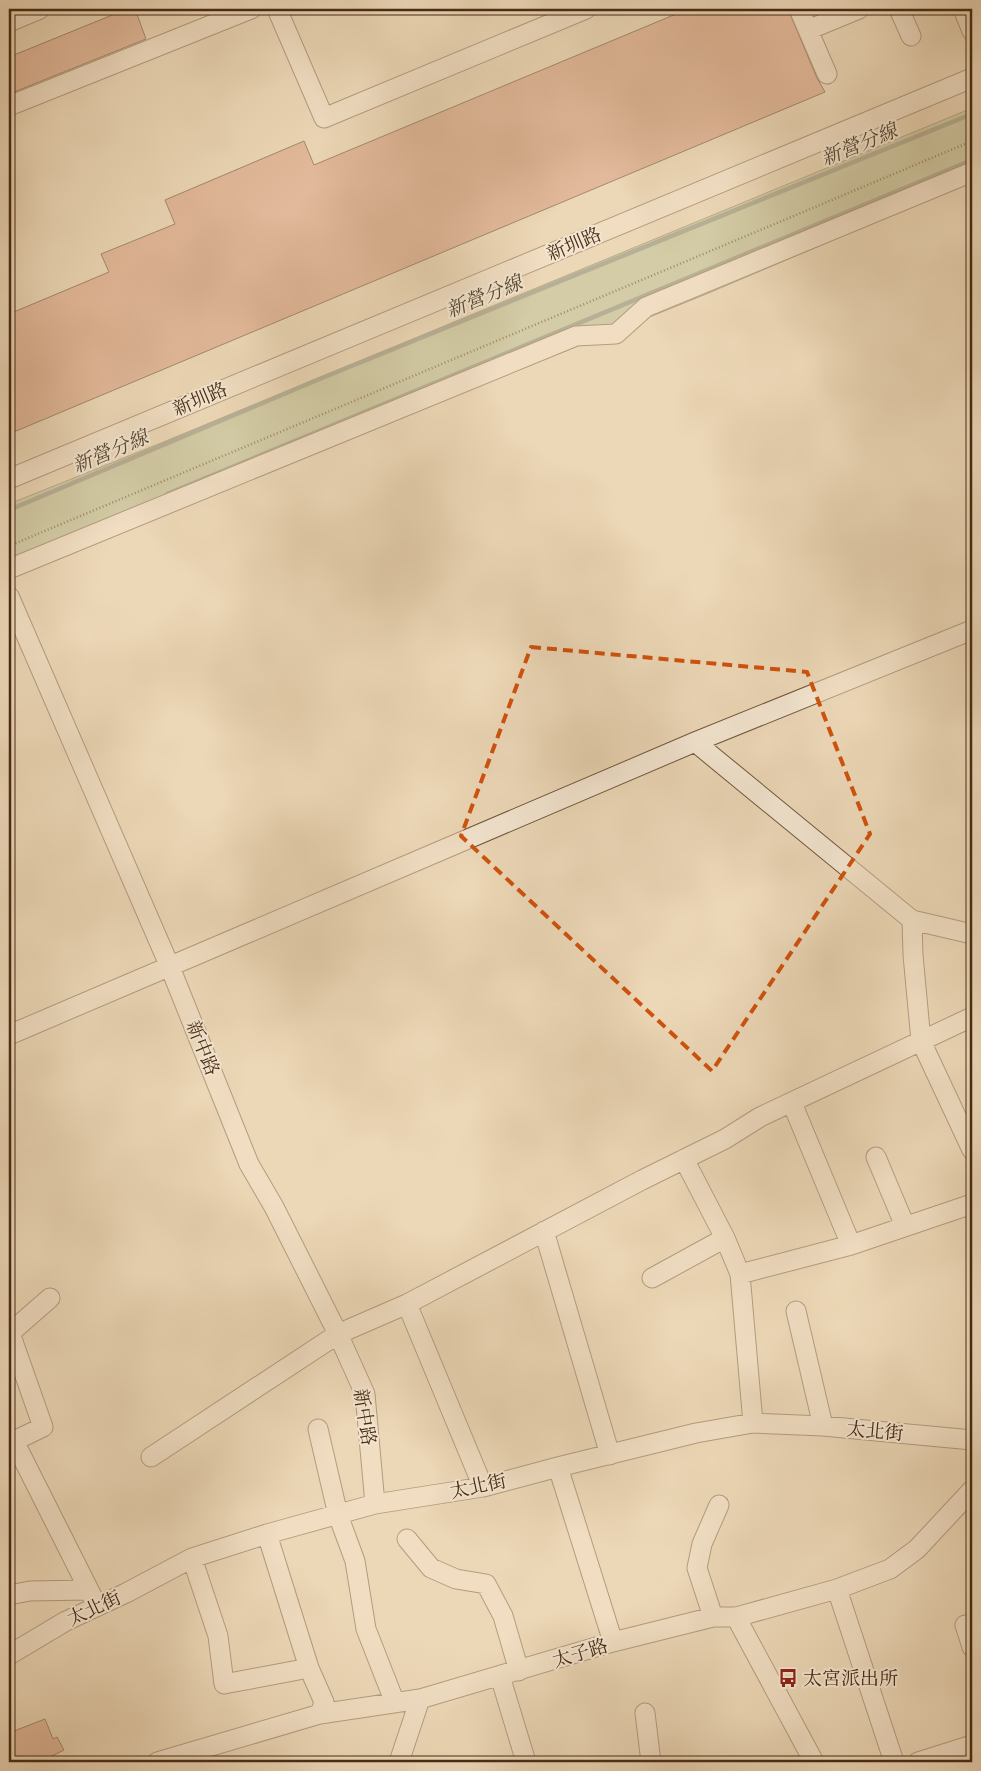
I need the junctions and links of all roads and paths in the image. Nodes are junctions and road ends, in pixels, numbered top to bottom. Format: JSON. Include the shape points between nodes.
{"nodes":[{"id":1,"x":40,"y":9,"type":"edge"},
{"id":2,"x":250,"y":9,"type":"edge"},
{"id":3,"x":277,"y":9,"type":"edge"},
{"id":4,"x":586,"y":9,"type":"edge"},
{"id":5,"x":799,"y":9,"type":"edge"},
{"id":6,"x":859,"y":9,"type":"edge"},
{"id":7,"x":899,"y":9,"type":"edge"},
{"id":8,"x":963,"y":9,"type":"edge"},
{"id":9,"x":9,"y":22,"type":"edge"},
{"id":10,"x":808,"y":30,"type":"junction"},
{"id":11,"x":972,"y":31,"type":"edge"},
{"id":12,"x":911,"y":36,"type":"dead end"},
{"id":13,"x":828,"y":74,"type":"dead end"},
{"id":14,"x":972,"y":78,"type":"edge"},
{"id":15,"x":9,"y":106,"type":"edge"},
{"id":16,"x":972,"y":141,"type":"edge"},
{"id":17,"x":972,"y":172,"type":"edge"},
{"id":18,"x":9,"y":479,"type":"edge"},
{"id":19,"x":9,"y":546,"type":"edge"},
{"id":20,"x":9,"y":569,"type":"edge"},
{"id":21,"x":9,"y":596,"type":"edge"},
{"id":22,"x":972,"y":630,"type":"edge"},
{"id":23,"x":695,"y":742,"type":"junction"},
{"id":24,"x":912,"y":920,"type":"junction"},
{"id":25,"x":972,"y":934,"type":"edge"},
{"id":26,"x":170,"y":967,"type":"junction"},
{"id":27,"x":972,"y":1017,"type":"edge"},
{"id":28,"x":9,"y":1035,"type":"edge"},
{"id":29,"x":922,"y":1041,"type":"junction"},
{"id":30,"x":792,"y":1102,"type":"junction"},
{"id":31,"x":972,"y":1150,"type":"edge"},
{"id":32,"x":876,"y":1157,"type":"dead end"},
{"id":33,"x":684,"y":1159,"type":"junction"},
{"id":34,"x":972,"y":1204,"type":"edge"},
{"id":35,"x":905,"y":1226,"type":"junction"},
{"id":36,"x":544,"y":1231,"type":"junction"},
{"id":37,"x":725,"y":1238,"type":"junction"},
{"id":38,"x":851,"y":1245,"type":"junction"},
{"id":39,"x":740,"y":1274,"type":"junction"},
{"id":40,"x":652,"y":1278,"type":"dead end"},
{"id":41,"x":50,"y":1298,"type":"dead end"},
{"id":42,"x":407,"y":1304,"type":"junction"},
{"id":43,"x":796,"y":1311,"type":"dead end"},
{"id":44,"x":338,"y":1334,"type":"junction"},
{"id":45,"x":753,"y":1424,"type":"junction"},
{"id":46,"x":824,"y":1426,"type":"junction"},
{"id":47,"x":318,"y":1429,"type":"dead end"},
{"id":48,"x":972,"y":1440,"type":"edge"},
{"id":49,"x":610,"y":1455,"type":"junction"},
{"id":50,"x":151,"y":1457,"type":"dead end"},
{"id":51,"x":558,"y":1467,"type":"junction"},
{"id":52,"x":483,"y":1487,"type":"junction"},
{"id":53,"x":972,"y":1490,"type":"edge"},
{"id":54,"x":374,"y":1504,"type":"junction"},
{"id":55,"x":719,"y":1505,"type":"dead end"},
{"id":56,"x":338,"y":1515,"type":"junction"},
{"id":57,"x":267,"y":1534,"type":"junction"},
{"id":58,"x":407,"y":1539,"type":"dead end"},
{"id":59,"x":192,"y":1558,"type":"junction"},
{"id":60,"x":837,"y":1590,"type":"junction"},
{"id":61,"x":9,"y":1595,"type":"edge"},
{"id":62,"x":93,"y":1598,"type":"junction"},
{"id":63,"x":736,"y":1616,"type":"junction"},
{"id":64,"x":713,"y":1617,"type":"junction"},
{"id":65,"x":965,"y":1625,"type":"dead end"},
{"id":66,"x":613,"y":1642,"type":"junction"},
{"id":67,"x":972,"y":1646,"type":"edge"},
{"id":68,"x":9,"y":1655,"type":"edge"},
{"id":69,"x":309,"y":1668,"type":"junction"},
{"id":70,"x":519,"y":1671,"type":"junction"},
{"id":71,"x":500,"y":1676,"type":"junction"},
{"id":72,"x":420,"y":1699,"type":"junction"},
{"id":73,"x":395,"y":1703,"type":"junction"},
{"id":74,"x":645,"y":1713,"type":"dead end"},
{"id":75,"x":320,"y":1714,"type":"junction"},
{"id":76,"x":972,"y":1745,"type":"edge"},
{"id":77,"x":157,"y":1762,"type":"edge"},
{"id":78,"x":398,"y":1762,"type":"edge"},
{"id":79,"x":526,"y":1762,"type":"edge"},
{"id":80,"x":651,"y":1762,"type":"edge"},
{"id":81,"x":814,"y":1762,"type":"edge"},
{"id":82,"x":894,"y":1762,"type":"edge"},
{"id":83,"x":918,"y":1762,"type":"edge"}],
"edges":[{"from":1,"to":9,"type":"street"},
{"from":2,"to":15,"type":"street"},
{"from":3,"to":4,"type":"street","via":[[324,118]]},
{"from":5,"to":10,"type":"street"},
{"from":6,"to":10,"type":"street"},
{"from":7,"to":12,"type":"street"},
{"from":8,"to":11,"type":"street"},
{"from":10,"to":13,"type":"street"},
{"from":14,"to":18,"type":"street","name":"新圳路"},
{"from":16,"to":19,"type":"path"},
{"from":17,"to":20,"type":"street","via":[[646,307],[616,334],[576,336]]},
{"from":21,"to":26,"type":"street","name":"新中路"},
{"from":22,"to":23,"type":"street"},
{"from":23,"to":24,"type":"street"},
{"from":23,"to":26,"type":"street"},
{"from":24,"to":25,"type":"street"},
{"from":24,"to":29,"type":"street"},
{"from":26,"to":28,"type":"street"},
{"from":26,"to":44,"type":"street","name":"新中路","via":[[249,1164]]},
{"from":27,"to":29,"type":"street"},
{"from":29,"to":30,"type":"street"},
{"from":29,"to":31,"type":"street"},
{"from":30,"to":33,"type":"street"},
{"from":30,"to":38,"type":"street"},
{"from":32,"to":35,"type":"street"},
{"from":33,"to":36,"type":"street"},
{"from":33,"to":37,"type":"street"},
{"from":34,"to":35,"type":"street"},
{"from":35,"to":38,"type":"street"},
{"from":36,"to":42,"type":"street"},
{"from":36,"to":49,"type":"street"},
{"from":37,"to":39,"type":"street"},
{"from":37,"to":40,"type":"street"},
{"from":38,"to":39,"type":"street"},
{"from":39,"to":45,"type":"street"},
{"from":41,"to":62,"type":"street","via":[[10,1333],[43,1427],[14,1441]]},
{"from":42,"to":44,"type":"street"},
{"from":42,"to":52,"type":"street"},
{"from":43,"to":46,"type":"street"},
{"from":44,"to":50,"type":"street"},
{"from":44,"to":54,"type":"street","name":"新中路","via":[[365,1394]]},
{"from":45,"to":46,"type":"street","name":"太北街"},
{"from":45,"to":49,"type":"street","name":"太北街","via":[[696,1433]]},
{"from":46,"to":48,"type":"street","name":"太北街"},
{"from":47,"to":56,"type":"street"},
{"from":49,"to":51,"type":"street","name":"太北街"},
{"from":51,"to":52,"type":"street","name":"太北街"},
{"from":51,"to":66,"type":"street"},
{"from":52,"to":54,"type":"street","name":"太北街"},
{"from":53,"to":60,"type":"street","name":"太子路","via":[[917,1549],[890,1569]]},
{"from":54,"to":56,"type":"street","name":"太北街"},
{"from":55,"to":64,"type":"street","via":[[702,1544],[697,1568]]},
{"from":56,"to":57,"type":"street","name":"太北街"},
{"from":56,"to":73,"type":"street","via":[[354,1561],[366,1629]]},
{"from":57,"to":59,"type":"street","name":"太北街"},
{"from":57,"to":69,"type":"street"},
{"from":58,"to":70,"type":"street","via":[[431,1568],[456,1579],[486,1584],[504,1616]]},
{"from":59,"to":62,"type":"street","name":"太北街","via":[[126,1593]]},
{"from":59,"to":69,"type":"street","via":[[218,1636],[224,1684]]},
{"from":60,"to":63,"type":"street","name":"太子路"},
{"from":60,"to":82,"type":"street"},
{"from":61,"to":62,"type":"street","via":[[30,1591]]},
{"from":62,"to":68,"type":"street","name":"太北街","via":[[66,1621]]},
{"from":63,"to":64,"type":"street","name":"太子路"},
{"from":63,"to":81,"type":"street"},
{"from":64,"to":66,"type":"street","name":"太子路"},
{"from":65,"to":67,"type":"street"},
{"from":66,"to":70,"type":"street","name":"太子路"},
{"from":69,"to":75,"type":"street","via":[[324,1702]]},
{"from":70,"to":71,"type":"street","name":"太子路"},
{"from":71,"to":72,"type":"street","name":"太子路"},
{"from":71,"to":79,"type":"street"},
{"from":72,"to":73,"type":"street","name":"太子路"},
{"from":72,"to":78,"type":"street"},
{"from":73,"to":75,"type":"street","name":"太子路"},
{"from":74,"to":80,"type":"street"},
{"from":75,"to":77,"type":"street","name":"太子路"},
{"from":76,"to":83,"type":"street"}]}
